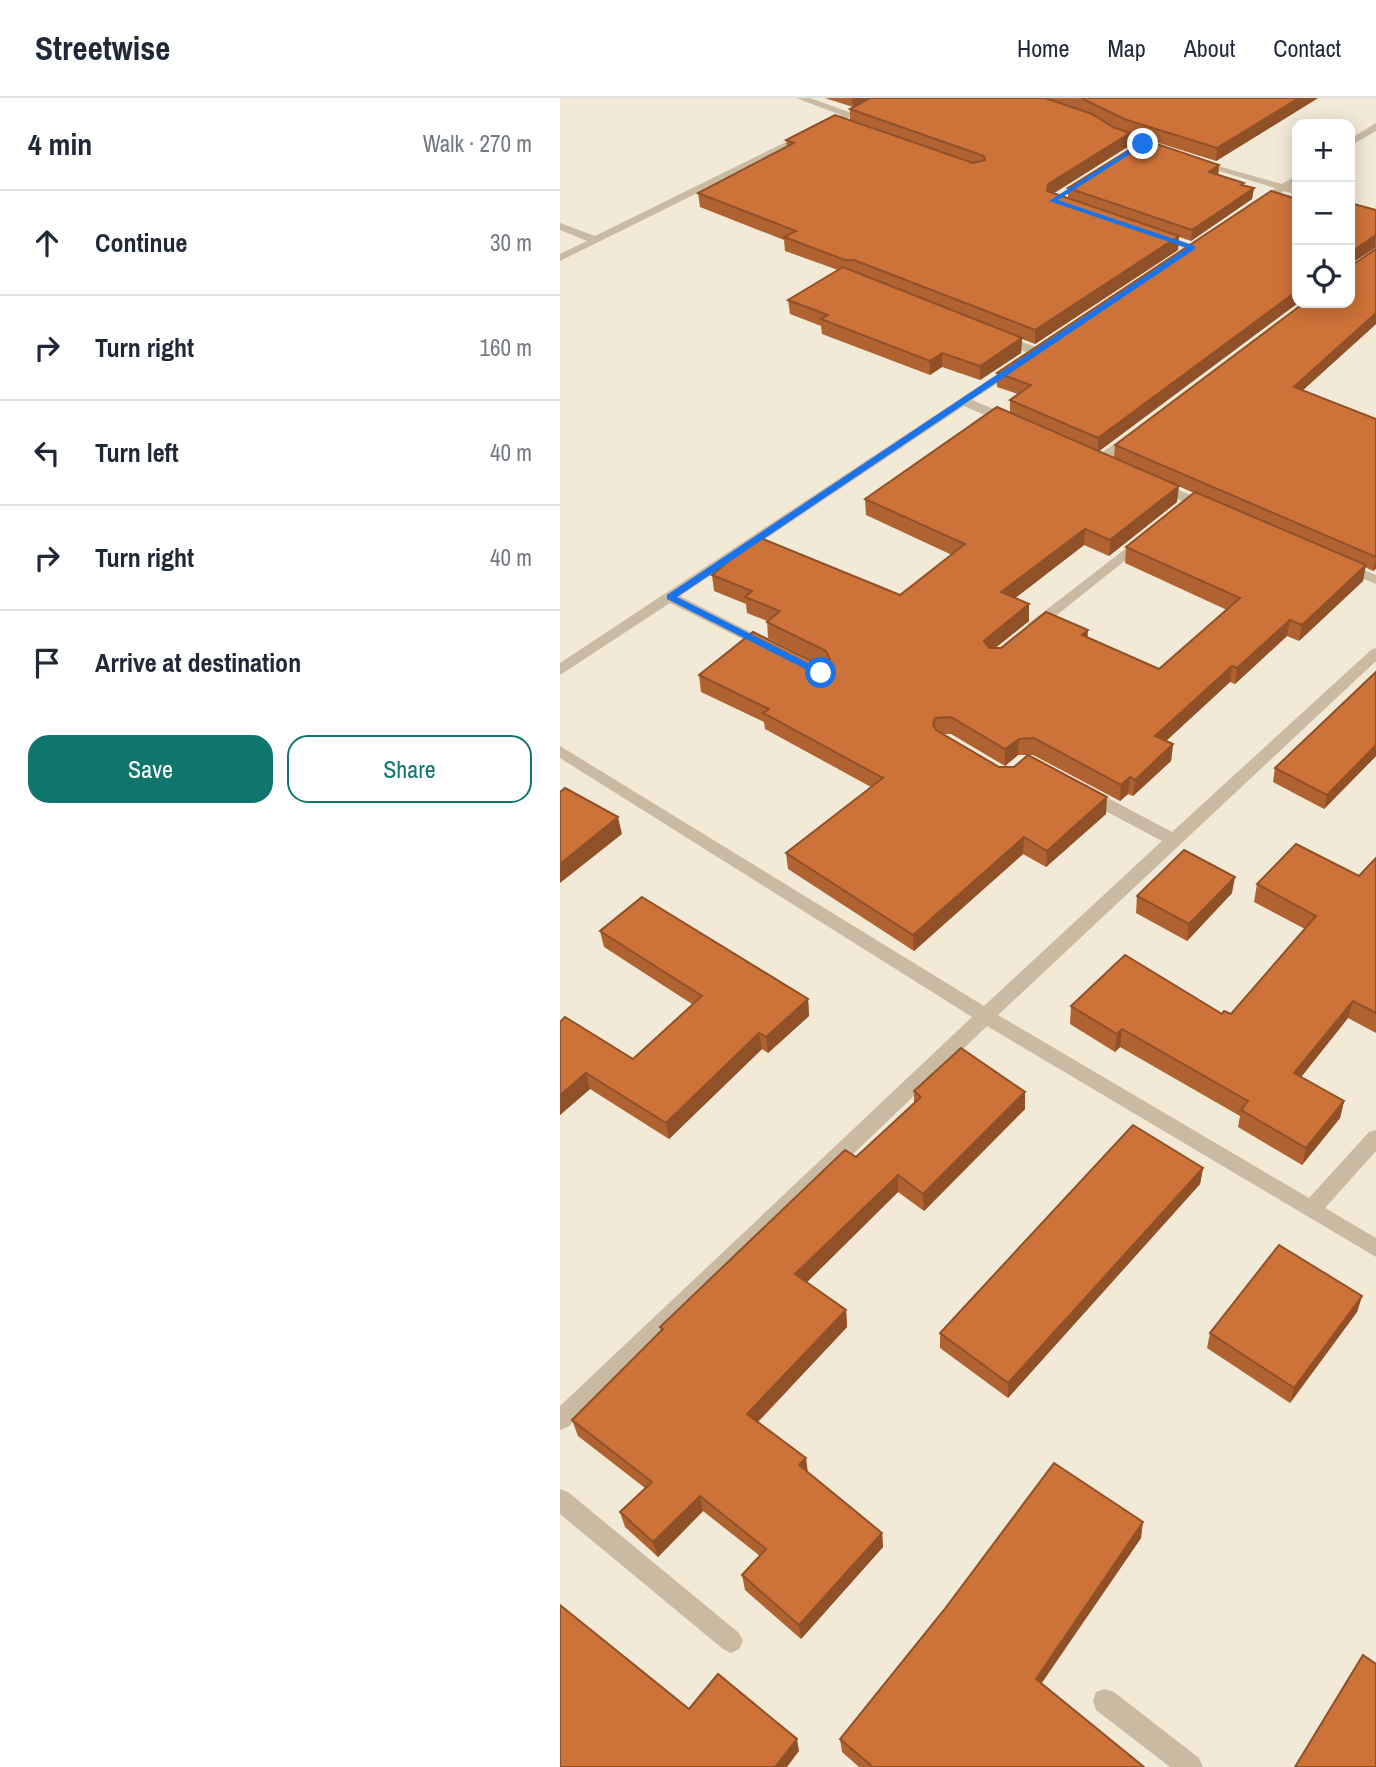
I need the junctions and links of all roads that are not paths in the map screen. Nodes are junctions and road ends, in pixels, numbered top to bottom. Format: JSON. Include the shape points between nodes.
{"nodes":[{"id":1,"x":800,"y":98,"type":"edge"},
{"id":2,"x":884,"y":98,"type":"edge"},
{"id":3,"x":849,"y":121,"type":"junction"},
{"id":4,"x":1097,"y":122,"type":"edge"},
{"id":5,"x":1376,"y":126,"type":"edge"},
{"id":6,"x":1355,"y":140,"type":"edge"},
{"id":7,"x":1143,"y":144,"type":"junction"},
{"id":8,"x":1132,"y":151,"type":"edge"},
{"id":9,"x":1168,"y":152,"type":"edge"},
{"id":10,"x":1181,"y":156,"type":"edge"},
{"id":11,"x":1292,"y":182,"type":"edge"},
{"id":12,"x":1283,"y":188,"type":"junction"},
{"id":13,"x":1292,"y":191,"type":"edge"},
{"id":14,"x":1249,"y":210,"type":"edge"},
{"id":15,"x":560,"y":226,"type":"edge"},
{"id":16,"x":1142,"y":231,"type":"edge"},
{"id":17,"x":595,"y":240,"type":"junction"},
{"id":18,"x":1193,"y":248,"type":"edge"},
{"id":19,"x":560,"y":258,"type":"edge"},
{"id":20,"x":987,"y":332,"type":"edge"},
{"id":21,"x":963,"y":401,"type":"junction"},
{"id":22,"x":1144,"y":427,"type":"edge"},
{"id":23,"x":1025,"y":428,"type":"edge"},
{"id":24,"x":1100,"y":460,"type":"edge"},
{"id":25,"x":1146,"y":480,"type":"edge"},
{"id":26,"x":1228,"y":516,"type":"edge"},
{"id":27,"x":1150,"y":534,"type":"edge"},
{"id":28,"x":1327,"y":559,"type":"edge"},
{"id":29,"x":1376,"y":580,"type":"edge"},
{"id":30,"x":670,"y":597,"type":"junction"},
{"id":31,"x":1026,"y":634,"type":"edge"},
{"id":32,"x":1376,"y":653,"type":"edge"},
{"id":33,"x":786,"y":656,"type":"edge"},
{"id":34,"x":560,"y":670,"type":"edge"},
{"id":35,"x":560,"y":751,"type":"edge"},
{"id":36,"x":1075,"y":787,"type":"edge"},
{"id":37,"x":1174,"y":840,"type":"junction"},
{"id":38,"x":985,"y":1016,"type":"junction"},
{"id":39,"x":1376,"y":1138,"type":"edge"},
{"id":40,"x":1311,"y":1210,"type":"junction"},
{"id":41,"x":1376,"y":1248,"type":"edge"},
{"id":42,"x":560,"y":1420,"type":"edge"},
{"id":43,"x":560,"y":1500,"type":"edge"},
{"id":44,"x":731,"y":1641,"type":"dead end"},
{"id":45,"x":1105,"y":1702,"type":"dead end"},
{"id":46,"x":1190,"y":1767,"type":"edge"}],
"edges":[{"from":1,"to":3,"type":"street"},
{"from":2,"to":3,"type":"street"},
{"from":3,"to":17,"type":"street","via":[[836,122]]},
{"from":4,"to":7,"type":"street","via":[[1118,136]]},
{"from":5,"to":6,"type":"street"},
{"from":7,"to":8,"type":"street"},
{"from":7,"to":9,"type":"street"},
{"from":10,"to":12,"type":"street"},
{"from":11,"to":12,"type":"street"},
{"from":12,"to":13,"type":"street"},
{"from":12,"to":14,"type":"street"},
{"from":15,"to":17,"type":"street"},
{"from":16,"to":18,"type":"street"},
{"from":17,"to":19,"type":"street"},
{"from":20,"to":21,"type":"street","via":[[1043,348]]},
{"from":21,"to":23,"type":"street"},
{"from":21,"to":30,"type":"street"},
{"from":22,"to":24,"type":"street"},
{"from":25,"to":26,"type":"street","via":[[1186,504]]},
{"from":27,"to":31,"type":"street"},
{"from":28,"to":29,"type":"street"},
{"from":30,"to":33,"type":"street"},
{"from":30,"to":34,"type":"street"},
{"from":32,"to":37,"type":"street"},
{"from":35,"to":38,"type":"street"},
{"from":36,"to":37,"type":"street"},
{"from":37,"to":38,"type":"street"},
{"from":38,"to":40,"type":"street"},
{"from":38,"to":42,"type":"street"},
{"from":39,"to":40,"type":"street"},
{"from":40,"to":41,"type":"street"},
{"from":43,"to":44,"type":"street"},
{"from":45,"to":46,"type":"street"}]}
